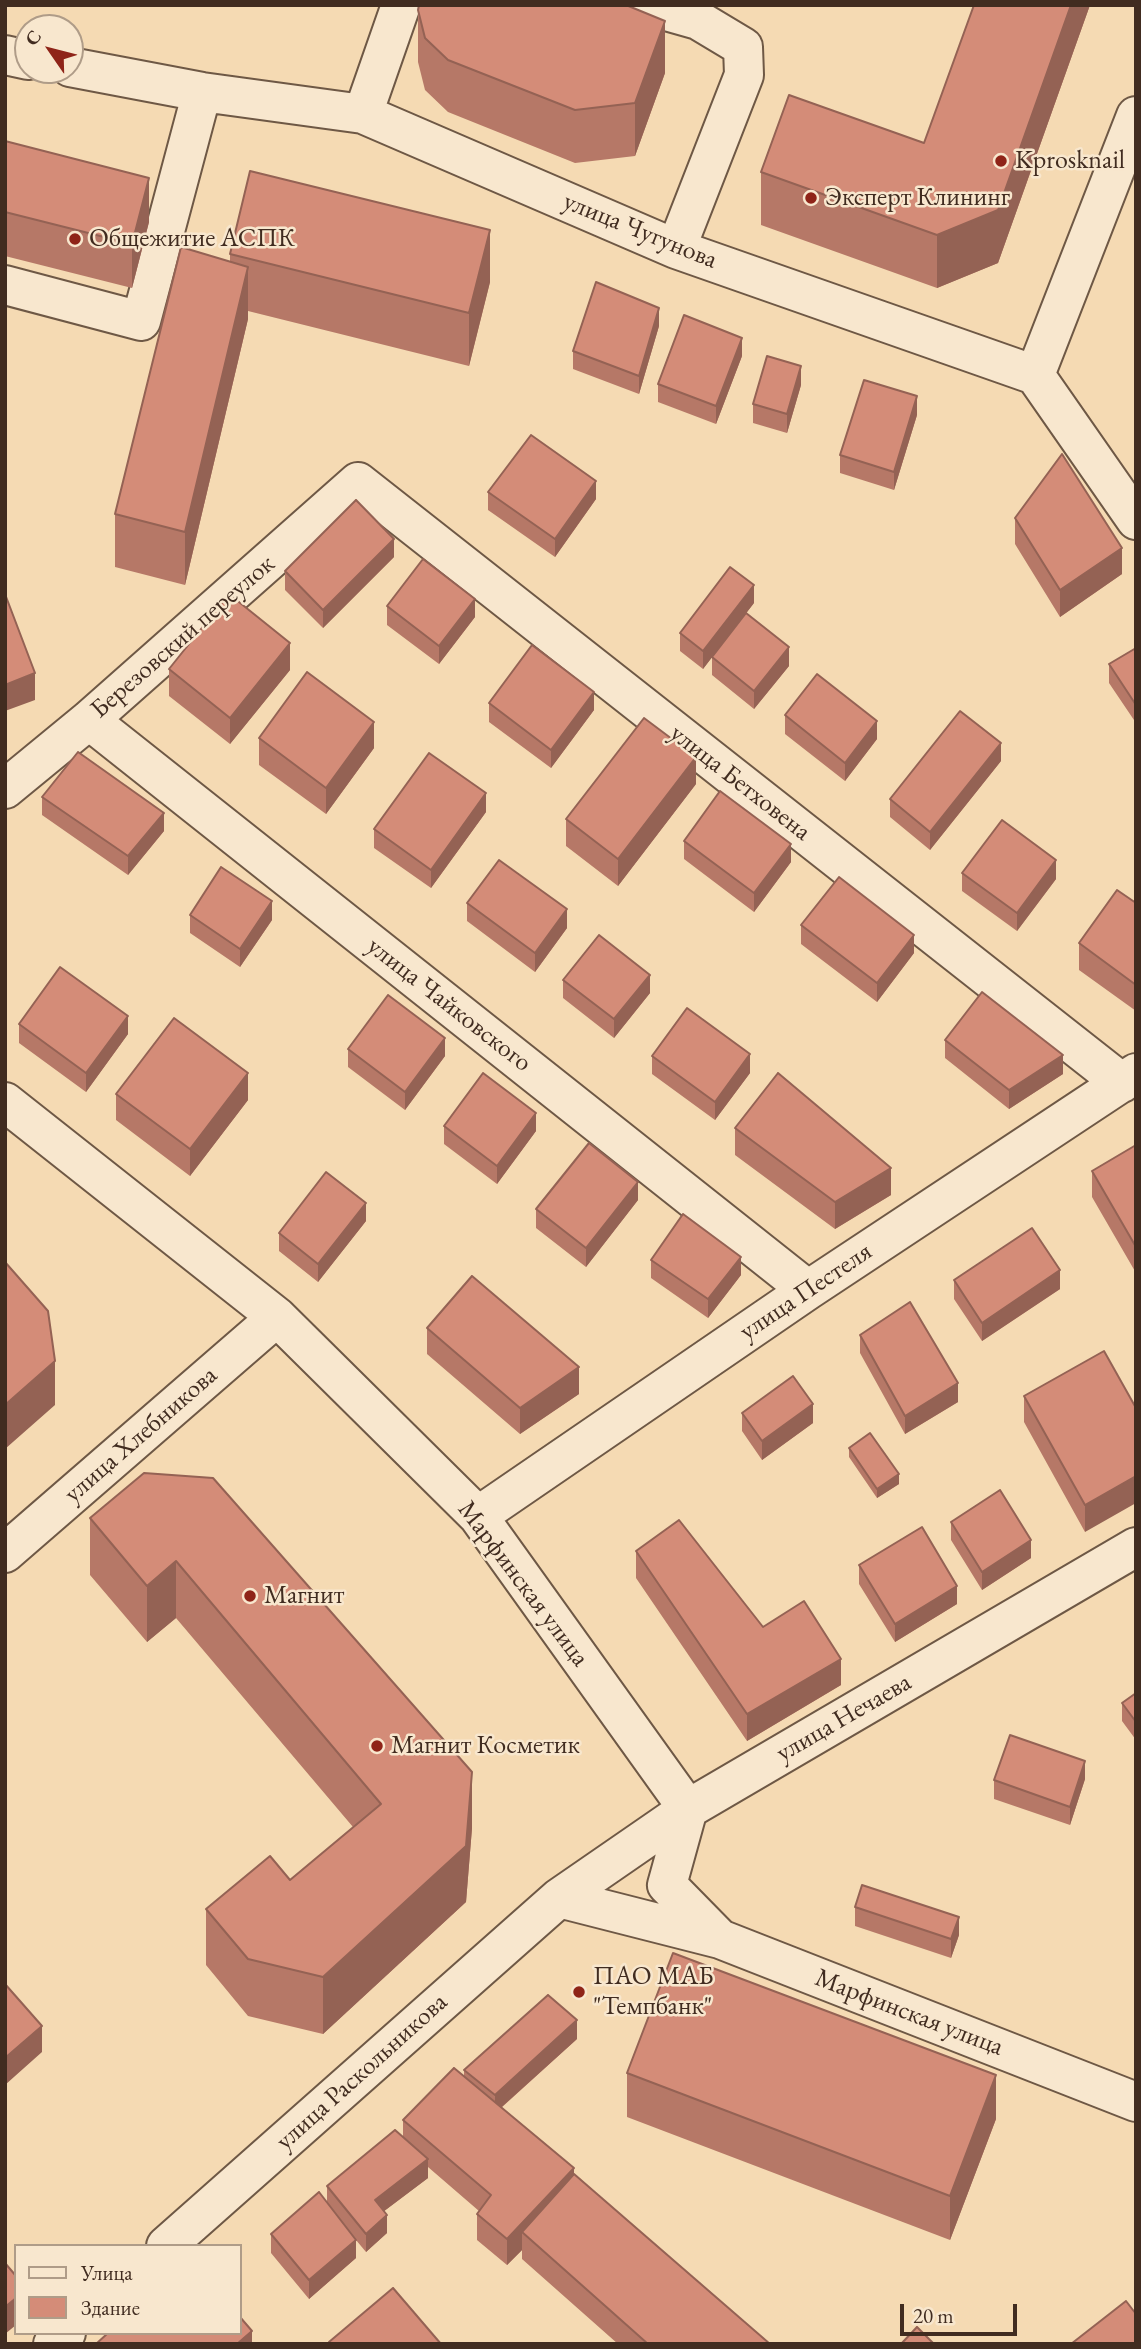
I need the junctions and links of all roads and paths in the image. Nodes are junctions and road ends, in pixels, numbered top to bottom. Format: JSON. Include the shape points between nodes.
{"nodes":[{"id":1,"x":401,"y":5,"type":"edge"},
{"id":2,"x":645,"y":5,"type":"edge"},
{"id":3,"x":84,"y":70,"type":"edge"},
{"id":4,"x":202,"y":92,"type":"junction"},
{"id":5,"x":363,"y":114,"type":"junction"},
{"id":6,"x":1136,"y":116,"type":"edge"},
{"id":7,"x":676,"y":249,"type":"junction"},
{"id":8,"x":5,"y":285,"type":"edge"},
{"id":9,"x":1035,"y":375,"type":"junction"},
{"id":10,"x":358,"y":482,"type":"joint"},
{"id":11,"x":1136,"y":520,"type":"edge"},
{"id":12,"x":89,"y":720,"type":"junction"},
{"id":13,"x":5,"y":789,"type":"edge"},
{"id":14,"x":1129,"y":1078,"type":"edge"},
{"id":15,"x":5,"y":1102,"type":"edge"},
{"id":16,"x":808,"y":1290,"type":"junction"},
{"id":17,"x":277,"y":1317,"type":"junction"},
{"id":18,"x":478,"y":1516,"type":"junction"},
{"id":19,"x":1136,"y":1547,"type":"edge"},
{"id":20,"x":5,"y":1553,"type":"edge"},
{"id":21,"x":688,"y":1809,"type":"junction"},
{"id":22,"x":559,"y":1898,"type":"junction"},
{"id":23,"x":720,"y":1939,"type":"junction"},
{"id":24,"x":1136,"y":2102,"type":"edge"},
{"id":25,"x":168,"y":2244,"type":"edge"}],
"edges":[{"from":1,"to":5,"type":"street"},
{"from":2,"to":7,"type":"street","via":[[698,20],[743,47],[744,75]]},
{"from":3,"to":4,"type":"street","name":"улица Чугунова"},
{"from":4,"to":5,"type":"street","name":"улица Чугунова"},
{"from":4,"to":8,"type":"street","via":[[141,321]]},
{"from":5,"to":7,"type":"street","name":"улица Чугунова"},
{"from":6,"to":9,"type":"street"},
{"from":7,"to":9,"type":"street","name":"улица Чугунова"},
{"from":9,"to":11,"type":"street"},
{"from":10,"to":12,"type":"street","name":"Березовский переулок"},
{"from":10,"to":14,"type":"street","name":"улица Бетховена"},
{"from":12,"to":13,"type":"street","name":"Березовский переулок"},
{"from":12,"to":16,"type":"street","name":"улица Чайковского"},
{"from":14,"to":16,"type":"street","name":"улица Пестеля"},
{"from":15,"to":17,"type":"street","name":"Марфинская улица"},
{"from":16,"to":18,"type":"street","name":"улица Пестеля"},
{"from":17,"to":18,"type":"street","name":"Марфинская улица"},
{"from":17,"to":20,"type":"street","name":"улица Хлебникова"},
{"from":18,"to":21,"type":"street","name":"Марфинская улица"},
{"from":19,"to":21,"type":"street","name":"улица Нечаева"},
{"from":21,"to":22,"type":"street","name":"улица Нечаева"},
{"from":21,"to":23,"type":"street","via":[[667,1885]]},
{"from":22,"to":23,"type":"street","name":"Марфинская улица"},
{"from":22,"to":25,"type":"street","name":"улица Раскольникова"},
{"from":23,"to":24,"type":"street","name":"Марфинская улица"}]}
